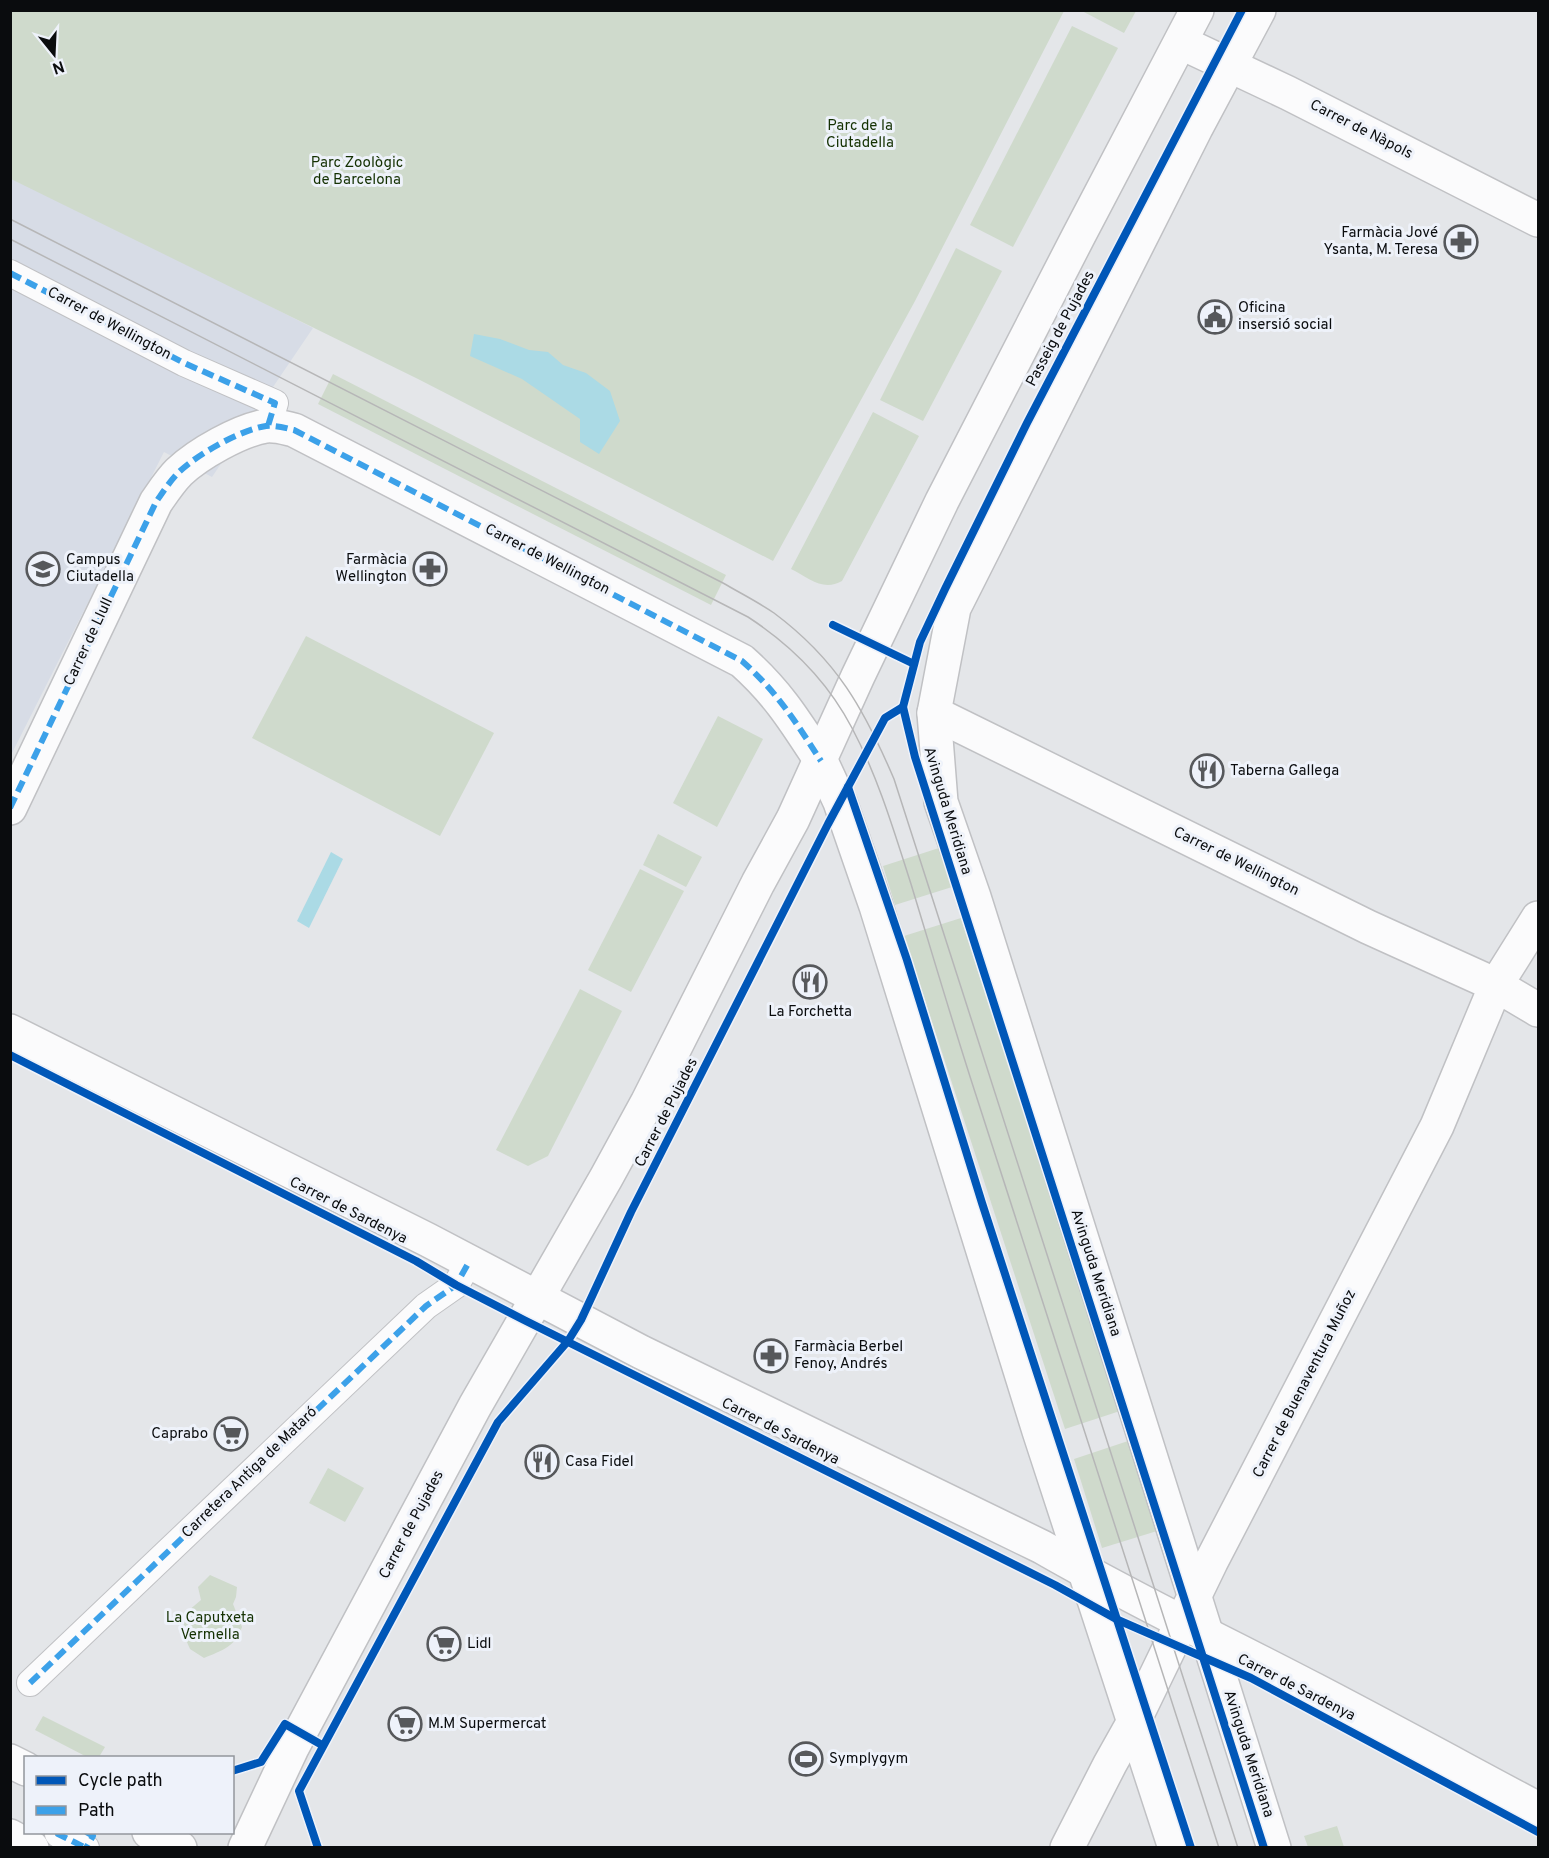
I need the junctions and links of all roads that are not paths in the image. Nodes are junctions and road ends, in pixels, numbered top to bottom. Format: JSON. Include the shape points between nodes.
{"nodes":[{"id":1,"x":1197,"y":10,"type":"edge"},
{"id":2,"x":1259,"y":10,"type":"edge"},
{"id":3,"x":1182,"y":43,"type":"junction"},
{"id":4,"x":1229,"y":67,"type":"junction"},
{"id":5,"x":1539,"y":220,"type":"edge"},
{"id":6,"x":10,"y":273,"type":"edge"},
{"id":7,"x":271,"y":414,"type":"junction"},
{"id":8,"x":233,"y":438,"type":"joint"},
{"id":9,"x":934,"y":713,"type":"junction"},
{"id":10,"x":820,"y":761,"type":"junction"},
{"id":11,"x":10,"y":808,"type":"edge"},
{"id":12,"x":1539,"y":918,"type":"edge"},
{"id":13,"x":1496,"y":985,"type":"junction"},
{"id":14,"x":1539,"y":1010,"type":"edge"},
{"id":15,"x":10,"y":1031,"type":"edge"},
{"id":16,"x":469,"y":1262,"type":"junction"},
{"id":17,"x":537,"y":1298,"type":"junction"},
{"id":18,"x":1085,"y":1572,"type":"junction"},
{"id":19,"x":1196,"y":1617,"type":"junction"},
{"id":20,"x":30,"y":1683,"type":"dead end"},
{"id":21,"x":1133,"y":1723,"type":"junction"},
{"id":22,"x":10,"y":1761,"type":"edge"},
{"id":23,"x":24,"y":1768,"type":"edge"},
{"id":24,"x":1539,"y":1809,"type":"edge"},
{"id":25,"x":58,"y":1834,"type":"edge"},
{"id":26,"x":88,"y":1834,"type":"edge"},
{"id":27,"x":151,"y":1834,"type":"edge"},
{"id":28,"x":10,"y":1836,"type":"edge"},
{"id":29,"x":32,"y":1848,"type":"edge"},
{"id":30,"x":86,"y":1848,"type":"edge"},
{"id":31,"x":180,"y":1848,"type":"edge"},
{"id":32,"x":245,"y":1848,"type":"edge"},
{"id":33,"x":1067,"y":1848,"type":"edge"},
{"id":34,"x":1175,"y":1848,"type":"edge"},
{"id":35,"x":1274,"y":1848,"type":"edge"}],
"edges":[{"from":1,"to":3,"type":"street","name":"Passeig de Pujades"},
{"from":2,"to":4,"type":"street","name":"Passeig de Pujades"},
{"from":3,"to":4,"type":"street","name":"Carrer de Nàpols"},
{"from":3,"to":10,"type":"street","name":"Passeig de Pujades","via":[[942,501]]},
{"from":4,"to":5,"type":"street","name":"Carrer de Nàpols"},
{"from":4,"to":9,"type":"street","name":"Passeig de Pujades","via":[[954,609]]},
{"from":6,"to":7,"type":"street","name":"Carrer de Wellington","via":[[184,363]]},
{"from":7,"to":8,"type":"street","name":"Carrer de Wellington"},
{"from":7,"to":10,"type":"street","name":"Carrer de Wellington","via":[[281,426],[742,661],[788,708]]},
{"from":8,"to":11,"type":"street","name":"Carrer de Llull","via":[[180,472],[156,502]]},
{"from":9,"to":13,"type":"street","name":"Carrer de Wellington"},
{"from":9,"to":19,"type":"street","name":"Avinguda Meridiana","via":[[941,802],[1138,1421]]},
{"from":10,"to":17,"type":"street","name":"Carrer de Pujades","via":[[647,1103]]},
{"from":10,"to":18,"type":"street","via":[[840,802],[876,906]]},
{"from":12,"to":13,"type":"street","name":"Carrer de Buenaventura Muñoz"},
{"from":13,"to":14,"type":"street","name":"Carrer de Wellington"},
{"from":13,"to":19,"type":"street","name":"Carrer de Buenaventura Muñoz","via":[[1437,1126]]},
{"from":15,"to":16,"type":"street","name":"Carrer de Sardenya"},
{"from":16,"to":17,"type":"street","name":"Carrer de Sardenya"},
{"from":16,"to":20,"type":"street","name":"Carretera Antiga de Mataró","via":[[456,1285],[426,1305]]},
{"from":17,"to":18,"type":"street","name":"Carrer de Sardenya","via":[[1042,1547]]},
{"from":17,"to":32,"type":"street","name":"Carrer de Pujades","via":[[292,1748]]},
{"from":18,"to":19,"type":"street","name":"Carrer de Sardenya"},
{"from":18,"to":21,"type":"street"},
{"from":19,"to":21,"type":"street","name":"Carrer de Buenaventura Muñoz"},
{"from":19,"to":24,"type":"street","name":"Carrer de Sardenya"},
{"from":19,"to":35,"type":"street","name":"Avinguda Meridiana"},
{"from":21,"to":33,"type":"street","name":"Carrer de Buenaventura Muñoz"},
{"from":21,"to":34,"type":"street"},
{"from":22,"to":23,"type":"street"},
{"from":25,"to":30,"type":"street"},
{"from":26,"to":30,"type":"street","via":[[93,1836]]},
{"from":27,"to":31,"type":"street"},
{"from":28,"to":29,"type":"street"}]}
